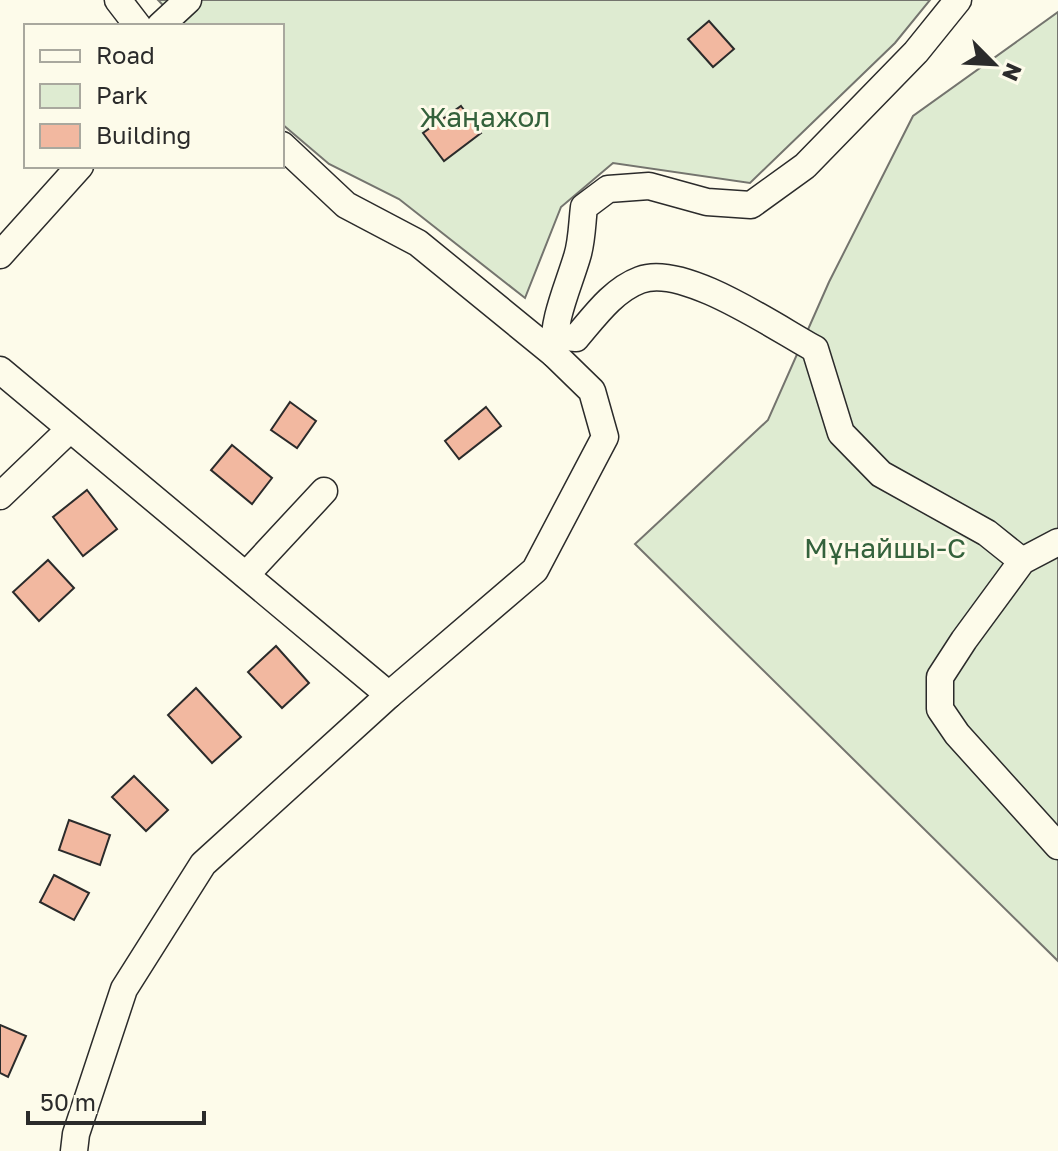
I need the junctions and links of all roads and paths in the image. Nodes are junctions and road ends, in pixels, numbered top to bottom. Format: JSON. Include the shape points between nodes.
{"nodes":[{"id":1,"x":118,"y":0,"type":"edge"},
{"id":2,"x":188,"y":0,"type":"edge"},
{"id":3,"x":958,"y":0,"type":"edge"},
{"id":4,"x":136,"y":24,"type":"edge"},
{"id":5,"x":162,"y":24,"type":"edge"},
{"id":6,"x":284,"y":147,"type":"edge"},
{"id":7,"x":78,"y":168,"type":"edge"},
{"id":8,"x":0,"y":255,"type":"edge"},
{"id":9,"x":554,"y":345,"type":"junction"},
{"id":10,"x":0,"y":370,"type":"edge"},
{"id":11,"x":70,"y":429,"type":"junction"},
{"id":12,"x":324,"y":491,"type":"dead end"},
{"id":13,"x":0,"y":496,"type":"edge"},
{"id":14,"x":1058,"y":542,"type":"edge"},
{"id":15,"x":1022,"y":561,"type":"junction"},
{"id":16,"x":246,"y":575,"type":"junction"},
{"id":17,"x":389,"y":695,"type":"junction"},
{"id":18,"x":1058,"y":846,"type":"edge"},
{"id":19,"x":74,"y":1151,"type":"edge"}],
"edges":[{"from":1,"to":4,"type":"street"},
{"from":2,"to":5,"type":"street"},
{"from":3,"to":9,"type":"street","via":[[916,52],[805,166],[751,205],[707,202],[649,186],[608,189],[584,207],[579,253],[560,304]]},
{"from":6,"to":9,"type":"street","via":[[346,205],[418,243]]},
{"from":7,"to":8,"type":"street"},
{"from":9,"to":15,"type":"street","via":[[576,338],[613,297],[642,279],[683,279],[713,291],[815,349],[841,433],[881,474],[987,533]]},
{"from":9,"to":17,"type":"street","via":[[592,391],[605,437],[535,570]]},
{"from":10,"to":11,"type":"street"},
{"from":11,"to":13,"type":"street"},
{"from":11,"to":16,"type":"street"},
{"from":12,"to":16,"type":"street"},
{"from":14,"to":15,"type":"street"},
{"from":15,"to":18,"type":"street","via":[[940,677],[940,709]]},
{"from":16,"to":17,"type":"street"},
{"from":17,"to":19,"type":"street","via":[[203,864],[124,989]]}]}
